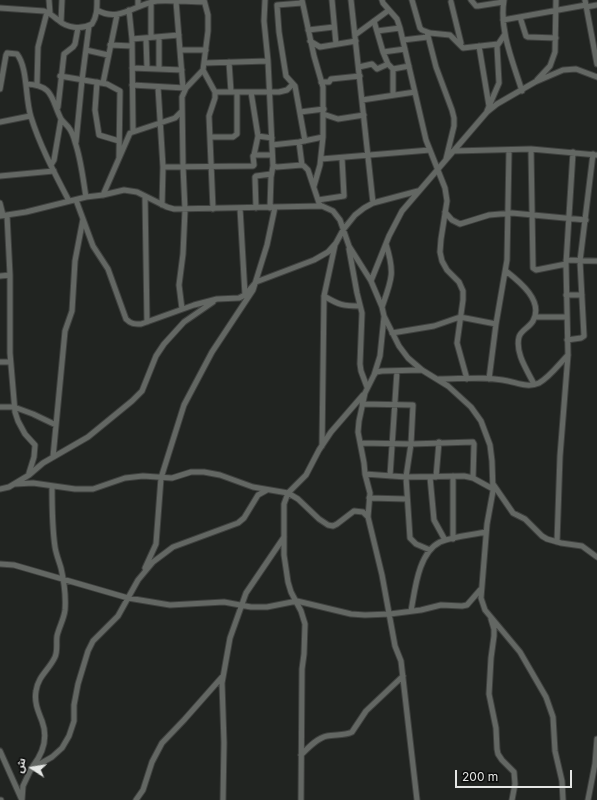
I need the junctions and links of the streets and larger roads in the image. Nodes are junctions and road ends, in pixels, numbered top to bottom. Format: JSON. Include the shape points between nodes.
{"nodes":[{"id":1,"x":49,"y":0,"type":"edge"},
{"id":2,"x":62,"y":0,"type":"edge"},
{"id":3,"x":97,"y":0,"type":"edge"},
{"id":4,"x":138,"y":0,"type":"edge"},
{"id":5,"x":265,"y":0,"type":"edge"},
{"id":6,"x":332,"y":0,"type":"edge"},
{"id":7,"x":351,"y":0,"type":"edge"},
{"id":8,"x":382,"y":0,"type":"edge"},
{"id":9,"x":412,"y":0,"type":"edge"},
{"id":10,"x":457,"y":0,"type":"edge"},
{"id":11,"x":471,"y":0,"type":"edge"},
{"id":12,"x":475,"y":0,"type":"edge"},
{"id":13,"x":556,"y":0,"type":"edge"},
{"id":14,"x":176,"y":1,"type":"junction"},
{"id":15,"x":204,"y":1,"type":"edge"},
{"id":16,"x":450,"y":1,"type":"edge"},
{"id":17,"x":503,"y":1,"type":"edge"},
{"id":18,"x":153,"y":2,"type":"edge"},
{"id":19,"x":302,"y":2,"type":"edge"},
{"id":20,"x":586,"y":4,"type":"edge"},
{"id":21,"x":476,"y":6,"type":"junction"},
{"id":22,"x":597,"y":6,"type":"edge"},
{"id":23,"x":138,"y":7,"type":"junction"},
{"id":24,"x":0,"y":8,"type":"edge"},
{"id":25,"x":97,"y":10,"type":"junction"},
{"id":26,"x":129,"y":10,"type":"junction"},
{"id":27,"x":389,"y":10,"type":"junction"},
{"id":28,"x":556,"y":10,"type":"junction"},
{"id":29,"x":49,"y":12,"type":"junction"},
{"id":30,"x":117,"y":15,"type":"junction"},
{"id":31,"x":520,"y":17,"type":"junction"},
{"id":32,"x":374,"y":20,"type":"junction"},
{"id":33,"x":503,"y":20,"type":"junction"},
{"id":34,"x":61,"y":22,"type":"junction"},
{"id":35,"x":89,"y":26,"type":"junction"},
{"id":36,"x":334,"y":27,"type":"junction"},
{"id":37,"x":78,"y":28,"type":"junction"},
{"id":38,"x":400,"y":28,"type":"junction"},
{"id":39,"x":308,"y":30,"type":"junction"},
{"id":40,"x":377,"y":31,"type":"junction"},
{"id":41,"x":427,"y":34,"type":"junction"},
{"id":42,"x":505,"y":34,"type":"junction"},
{"id":43,"x":179,"y":35,"type":"junction"},
{"id":44,"x":355,"y":35,"type":"junction"},
{"id":45,"x":159,"y":37,"type":"junction"},
{"id":46,"x":148,"y":38,"type":"junction"},
{"id":47,"x":556,"y":38,"type":"junction"},
{"id":48,"x":132,"y":39,"type":"junction"},
{"id":49,"x":403,"y":40,"type":"junction"},
{"id":50,"x":310,"y":41,"type":"junction"},
{"id":51,"x":356,"y":41,"type":"junction"},
{"id":52,"x":336,"y":44,"type":"junction"},
{"id":53,"x":498,"y":44,"type":"junction"},
{"id":54,"x":110,"y":45,"type":"junction"},
{"id":55,"x":132,"y":46,"type":"junction"},
{"id":56,"x":461,"y":46,"type":"junction"},
{"id":57,"x":479,"y":46,"type":"junction"},
{"id":58,"x":595,"y":47,"type":"edge"},
{"id":59,"x":405,"y":49,"type":"junction"},
{"id":60,"x":86,"y":50,"type":"junction"},
{"id":61,"x":180,"y":50,"type":"junction"},
{"id":62,"x":206,"y":50,"type":"junction"},
{"id":63,"x":383,"y":52,"type":"junction"},
{"id":64,"x":108,"y":55,"type":"junction"},
{"id":65,"x":268,"y":61,"type":"junction"},
{"id":66,"x":229,"y":62,"type":"junction"},
{"id":67,"x":204,"y":63,"type":"junction"},
{"id":68,"x":388,"y":64,"type":"junction"},
{"id":69,"x":597,"y":64,"type":"edge"},
{"id":70,"x":409,"y":66,"type":"junction"},
{"id":71,"x":359,"y":67,"type":"junction"},
{"id":72,"x":132,"y":68,"type":"junction"},
{"id":73,"x":147,"y":68,"type":"junction"},
{"id":74,"x":159,"y":69,"type":"junction"},
{"id":75,"x":182,"y":70,"type":"junction"},
{"id":76,"x":203,"y":70,"type":"junction"},
{"id":77,"x":393,"y":70,"type":"junction"},
{"id":78,"x":60,"y":76,"type":"junction"},
{"id":79,"x":360,"y":76,"type":"junction"},
{"id":80,"x":597,"y":77,"type":"edge"},
{"id":81,"x":82,"y":80,"type":"junction"},
{"id":82,"x":0,"y":82,"type":"edge"},
{"id":83,"x":100,"y":82,"type":"junction"},
{"id":84,"x":321,"y":82,"type":"junction"},
{"id":85,"x":536,"y":82,"type":"junction"},
{"id":86,"x":26,"y":84,"type":"junction"},
{"id":87,"x":37,"y":84,"type":"junction"},
{"id":88,"x":132,"y":84,"type":"junction"},
{"id":89,"x":293,"y":84,"type":"junction"},
{"id":90,"x":158,"y":87,"type":"junction"},
{"id":91,"x":185,"y":88,"type":"junction"},
{"id":92,"x":0,"y":89,"type":"edge"},
{"id":93,"x":522,"y":91,"type":"junction"},
{"id":94,"x":215,"y":92,"type":"junction"},
{"id":95,"x":231,"y":92,"type":"junction"},
{"id":96,"x":237,"y":92,"type":"junction"},
{"id":97,"x":251,"y":92,"type":"junction"},
{"id":98,"x":270,"y":92,"type":"junction"},
{"id":99,"x":415,"y":92,"type":"junction"},
{"id":100,"x":393,"y":95,"type":"junction"},
{"id":101,"x":362,"y":100,"type":"junction"},
{"id":102,"x":489,"y":106,"type":"junction"},
{"id":103,"x":58,"y":109,"type":"junction"},
{"id":104,"x":182,"y":111,"type":"junction"},
{"id":105,"x":300,"y":112,"type":"junction"},
{"id":106,"x":324,"y":112,"type":"junction"},
{"id":107,"x":486,"y":112,"type":"junction"},
{"id":108,"x":364,"y":115,"type":"junction"},
{"id":109,"x":30,"y":116,"type":"junction"},
{"id":110,"x":61,"y":119,"type":"junction"},
{"id":111,"x":0,"y":122,"type":"edge"},
{"id":112,"x":160,"y":123,"type":"junction"},
{"id":113,"x":133,"y":131,"type":"junction"},
{"id":114,"x":258,"y":136,"type":"junction"},
{"id":115,"x":210,"y":137,"type":"junction"},
{"id":116,"x":323,"y":137,"type":"junction"},
{"id":117,"x":272,"y":138,"type":"junction"},
{"id":118,"x":305,"y":140,"type":"junction"},
{"id":119,"x":119,"y":141,"type":"junction"},
{"id":120,"x":298,"y":142,"type":"junction"},
{"id":121,"x":76,"y":143,"type":"junction"},
{"id":122,"x":272,"y":145,"type":"junction"},
{"id":123,"x":531,"y":149,"type":"junction"},
{"id":124,"x":430,"y":150,"type":"junction"},
{"id":125,"x":453,"y":151,"type":"junction"},
{"id":126,"x":509,"y":151,"type":"junction"},
{"id":127,"x":573,"y":152,"type":"junction"},
{"id":128,"x":272,"y":154,"type":"junction"},
{"id":129,"x":595,"y":154,"type":"edge"},
{"id":130,"x":254,"y":155,"type":"junction"},
{"id":131,"x":368,"y":156,"type":"junction"},
{"id":132,"x":118,"y":158,"type":"junction"},
{"id":133,"x":342,"y":158,"type":"junction"},
{"id":134,"x":320,"y":159,"type":"junction"},
{"id":135,"x":446,"y":160,"type":"junction"},
{"id":136,"x":51,"y":165,"type":"junction"},
{"id":137,"x":302,"y":165,"type":"junction"},
{"id":138,"x":183,"y":166,"type":"junction"},
{"id":139,"x":211,"y":166,"type":"junction"},
{"id":140,"x":273,"y":166,"type":"junction"},
{"id":141,"x":163,"y":167,"type":"junction"},
{"id":142,"x":438,"y":168,"type":"junction"},
{"id":143,"x":54,"y":172,"type":"junction"},
{"id":144,"x":271,"y":174,"type":"junction"},
{"id":145,"x":0,"y":176,"type":"edge"},
{"id":146,"x":313,"y":187,"type":"junction"},
{"id":147,"x":418,"y":191,"type":"junction"},
{"id":148,"x":103,"y":195,"type":"junction"},
{"id":149,"x":145,"y":196,"type":"junction"},
{"id":150,"x":86,"y":197,"type":"junction"},
{"id":151,"x":76,"y":200,"type":"junction"},
{"id":152,"x":318,"y":200,"type":"junction"},
{"id":153,"x":69,"y":201,"type":"junction"},
{"id":154,"x":0,"y":203,"type":"edge"},
{"id":155,"x":373,"y":203,"type":"junction"},
{"id":156,"x":162,"y":205,"type":"junction"},
{"id":157,"x":320,"y":206,"type":"junction"},
{"id":158,"x":240,"y":208,"type":"junction"},
{"id":159,"x":256,"y":208,"type":"junction"},
{"id":160,"x":273,"y":208,"type":"junction"},
{"id":161,"x":213,"y":209,"type":"junction"},
{"id":162,"x":185,"y":210,"type":"junction"},
{"id":163,"x":445,"y":212,"type":"junction"},
{"id":164,"x":508,"y":214,"type":"junction"},
{"id":165,"x":532,"y":214,"type":"junction"},
{"id":166,"x":4,"y":215,"type":"edge"},
{"id":167,"x":83,"y":217,"type":"junction"},
{"id":168,"x":570,"y":217,"type":"junction"},
{"id":169,"x":586,"y":220,"type":"junction"},
{"id":170,"x":344,"y":230,"type":"junction"},
{"id":171,"x":336,"y":243,"type":"junction"},
{"id":172,"x":386,"y":244,"type":"junction"},
{"id":173,"x":349,"y":246,"type":"junction"},
{"id":174,"x":580,"y":261,"type":"junction"},
{"id":175,"x":597,"y":261,"type":"edge"},
{"id":176,"x":566,"y":262,"type":"junction"},
{"id":177,"x":506,"y":271,"type":"junction"},
{"id":178,"x":10,"y":275,"type":"junction"},
{"id":179,"x":0,"y":276,"type":"edge"},
{"id":180,"x":371,"y":281,"type":"junction"},
{"id":181,"x":256,"y":282,"type":"junction"},
{"id":182,"x":582,"y":294,"type":"junction"},
{"id":183,"x":245,"y":295,"type":"junction"},
{"id":184,"x":566,"y":295,"type":"junction"},
{"id":185,"x":324,"y":296,"type":"junction"},
{"id":186,"x":217,"y":299,"type":"junction"},
{"id":187,"x":360,"y":306,"type":"junction"},
{"id":188,"x":382,"y":307,"type":"junction"},
{"id":189,"x":182,"y":309,"type":"junction"},
{"id":190,"x":384,"y":316,"type":"junction"},
{"id":191,"x":460,"y":317,"type":"junction"},
{"id":192,"x":534,"y":317,"type":"junction"},
{"id":193,"x":567,"y":317,"type":"junction"},
{"id":194,"x":147,"y":322,"type":"junction"},
{"id":195,"x":496,"y":324,"type":"junction"},
{"id":196,"x":392,"y":333,"type":"junction"},
{"id":197,"x":567,"y":340,"type":"junction"},
{"id":198,"x":568,"y":355,"type":"junction"},
{"id":199,"x":0,"y":362,"type":"edge"},
{"id":200,"x":10,"y":362,"type":"junction"},
{"id":201,"x":422,"y":370,"type":"junction"},
{"id":202,"x":397,"y":371,"type":"junction"},
{"id":203,"x":374,"y":374,"type":"junction"},
{"id":204,"x":467,"y":379,"type":"junction"},
{"id":205,"x":490,"y":379,"type":"junction"},
{"id":206,"x":438,"y":380,"type":"junction"},
{"id":207,"x":534,"y":384,"type":"junction"},
{"id":208,"x":368,"y":387,"type":"junction"},
{"id":209,"x":365,"y":393,"type":"junction"},
{"id":210,"x":362,"y":404,"type":"junction"},
{"id":211,"x":394,"y":404,"type":"junction"},
{"id":212,"x":0,"y":407,"type":"edge"},
{"id":213,"x":14,"y":407,"type":"junction"},
{"id":214,"x":56,"y":425,"type":"junction"},
{"id":215,"x":439,"y":442,"type":"junction"},
{"id":216,"x":361,"y":443,"type":"junction"},
{"id":217,"x":392,"y":444,"type":"junction"},
{"id":218,"x":411,"y":444,"type":"junction"},
{"id":219,"x":322,"y":447,"type":"junction"},
{"id":220,"x":53,"y":457,"type":"junction"},
{"id":221,"x":364,"y":474,"type":"junction"},
{"id":222,"x":29,"y":475,"type":"junction"},
{"id":223,"x":390,"y":476,"type":"junction"},
{"id":224,"x":453,"y":476,"type":"junction"},
{"id":225,"x":406,"y":477,"type":"junction"},
{"id":226,"x":430,"y":477,"type":"junction"},
{"id":227,"x":436,"y":477,"type":"junction"},
{"id":228,"x":161,"y":478,"type":"junction"},
{"id":229,"x":473,"y":478,"type":"junction"},
{"id":230,"x":14,"y":484,"type":"junction"},
{"id":231,"x":52,"y":486,"type":"junction"},
{"id":232,"x":493,"y":487,"type":"junction"},
{"id":233,"x":0,"y":489,"type":"edge"},
{"id":234,"x":267,"y":490,"type":"junction"},
{"id":235,"x":288,"y":493,"type":"junction"},
{"id":236,"x":369,"y":498,"type":"junction"},
{"id":237,"x":407,"y":499,"type":"junction"},
{"id":238,"x":368,"y":517,"type":"junction"},
{"id":239,"x":486,"y":532,"type":"junction"},
{"id":240,"x":284,"y":536,"type":"junction"},
{"id":241,"x":454,"y":539,"type":"junction"},
{"id":242,"x":445,"y":540,"type":"junction"},
{"id":243,"x":557,"y":542,"type":"junction"},
{"id":244,"x":430,"y":550,"type":"junction"},
{"id":245,"x":597,"y":556,"type":"edge"},
{"id":246,"x":0,"y":564,"type":"edge"},
{"id":247,"x":63,"y":580,"type":"junction"},
{"id":248,"x":138,"y":580,"type":"junction"},
{"id":249,"x":480,"y":590,"type":"junction"},
{"id":250,"x":128,"y":598,"type":"junction"},
{"id":251,"x":297,"y":601,"type":"junction"},
{"id":252,"x":241,"y":605,"type":"junction"},
{"id":253,"x":411,"y":611,"type":"junction"},
{"id":254,"x":390,"y":614,"type":"junction"},
{"id":255,"x":490,"y":616,"type":"junction"},
{"id":256,"x":223,"y":676,"type":"junction"},
{"id":257,"x":403,"y":676,"type":"junction"},
{"id":258,"x":597,"y":740,"type":"edge"},
{"id":259,"x":0,"y":752,"type":"edge"},
{"id":260,"x":301,"y":755,"type":"junction"},
{"id":261,"x":31,"y":769,"type":"junction"},
{"id":262,"x":22,"y":800,"type":"edge"},
{"id":263,"x":136,"y":800,"type":"edge"},
{"id":264,"x":224,"y":800,"type":"edge"},
{"id":265,"x":301,"y":800,"type":"edge"},
{"id":266,"x":418,"y":800,"type":"edge"},
{"id":267,"x":512,"y":800,"type":"edge"},
{"id":268,"x":563,"y":800,"type":"edge"},
{"id":269,"x":588,"y":800,"type":"edge"}],
"edges":[{"from":1,"to":29,"type":"street"},
{"from":2,"to":34,"type":"street"},
{"from":3,"to":25,"type":"street"},
{"from":4,"to":23,"type":"street"},
{"from":5,"to":65,"type":"street","via":[[264,22]]},
{"from":6,"to":36,"type":"street"},
{"from":7,"to":44,"type":"street"},
{"from":8,"to":27,"type":"street"},
{"from":9,"to":41,"type":"street","via":[[420,28]]},
{"from":10,"to":16,"type":"street"},
{"from":11,"to":21,"type":"street"},
{"from":12,"to":21,"type":"street"},
{"from":13,"to":28,"type":"street"},
{"from":14,"to":15,"type":"street"},
{"from":14,"to":18,"type":"street"},
{"from":14,"to":43,"type":"street"},
{"from":15,"to":62,"type":"street","via":[[208,19]]},
{"from":16,"to":56,"type":"street"},
{"from":17,"to":21,"type":"street"},
{"from":17,"to":33,"type":"street"},
{"from":18,"to":23,"type":"street"},
{"from":18,"to":46,"type":"street"},
{"from":19,"to":39,"type":"street"},
{"from":19,"to":89,"type":"street","via":[[277,5],[278,32],[286,76]]},
{"from":20,"to":22,"type":"street"},
{"from":20,"to":28,"type":"street"},
{"from":20,"to":58,"type":"street"},
{"from":23,"to":26,"type":"street"},
{"from":24,"to":29,"type":"street"},
{"from":25,"to":30,"type":"street"},
{"from":25,"to":35,"type":"street"},
{"from":26,"to":30,"type":"street"},
{"from":26,"to":48,"type":"street"},
{"from":27,"to":32,"type":"street"},
{"from":27,"to":38,"type":"street","via":[[397,19]]},
{"from":28,"to":31,"type":"street"},
{"from":28,"to":47,"type":"street"},
{"from":29,"to":34,"type":"street"},
{"from":29,"to":87,"type":"street","via":[[38,47]]},
{"from":30,"to":54,"type":"street"},
{"from":31,"to":33,"type":"street"},
{"from":31,"to":47,"type":"street","via":[[526,36]]},
{"from":32,"to":40,"type":"street"},
{"from":32,"to":44,"type":"street"},
{"from":33,"to":42,"type":"street"},
{"from":34,"to":37,"type":"street"},
{"from":35,"to":37,"type":"street"},
{"from":35,"to":60,"type":"street"},
{"from":36,"to":39,"type":"street"},
{"from":36,"to":52,"type":"street"},
{"from":37,"to":78,"type":"street","via":[[75,44],[64,54]]},
{"from":38,"to":40,"type":"street"},
{"from":38,"to":49,"type":"street"},
{"from":39,"to":50,"type":"street"},
{"from":40,"to":63,"type":"street"},
{"from":41,"to":49,"type":"street"},
{"from":41,"to":56,"type":"street","via":[[450,35]]},
{"from":41,"to":135,"type":"street","via":[[454,118]]},
{"from":42,"to":53,"type":"street"},
{"from":42,"to":93,"type":"street"},
{"from":43,"to":45,"type":"street"},
{"from":43,"to":61,"type":"street"},
{"from":44,"to":51,"type":"street"},
{"from":45,"to":46,"type":"street"},
{"from":45,"to":74,"type":"street"},
{"from":46,"to":48,"type":"street"},
{"from":46,"to":73,"type":"street"},
{"from":47,"to":85,"type":"street","via":[[553,60]]},
{"from":48,"to":55,"type":"street"},
{"from":49,"to":59,"type":"street"},
{"from":50,"to":52,"type":"street","via":[[318,47]]},
{"from":50,"to":84,"type":"street"},
{"from":51,"to":52,"type":"street"},
{"from":51,"to":71,"type":"street"},
{"from":53,"to":57,"type":"street"},
{"from":53,"to":102,"type":"street","via":[[499,83]]},
{"from":54,"to":55,"type":"street"},
{"from":54,"to":64,"type":"street"},
{"from":55,"to":72,"type":"street"},
{"from":56,"to":57,"type":"street"},
{"from":57,"to":102,"type":"street"},
{"from":58,"to":69,"type":"street"},
{"from":59,"to":63,"type":"street"},
{"from":59,"to":70,"type":"street"},
{"from":60,"to":64,"type":"street"},
{"from":60,"to":81,"type":"street"},
{"from":61,"to":62,"type":"street"},
{"from":61,"to":75,"type":"street"},
{"from":62,"to":67,"type":"street"},
{"from":63,"to":68,"type":"street"},
{"from":64,"to":83,"type":"street"},
{"from":65,"to":66,"type":"street"},
{"from":65,"to":98,"type":"street"},
{"from":66,"to":67,"type":"street"},
{"from":66,"to":95,"type":"street"},
{"from":67,"to":76,"type":"street"},
{"from":68,"to":71,"type":"street","via":[[377,69],[372,64]]},
{"from":68,"to":77,"type":"street"},
{"from":70,"to":77,"type":"street"},
{"from":70,"to":99,"type":"street"},
{"from":71,"to":79,"type":"street"},
{"from":72,"to":73,"type":"street"},
{"from":72,"to":88,"type":"street"},
{"from":73,"to":74,"type":"street"},
{"from":74,"to":75,"type":"street"},
{"from":75,"to":91,"type":"street"},
{"from":76,"to":91,"type":"street"},
{"from":76,"to":94,"type":"street"},
{"from":77,"to":100,"type":"street"},
{"from":78,"to":81,"type":"street"},
{"from":78,"to":103,"type":"street"},
{"from":79,"to":84,"type":"street","via":[[333,78],[329,82]]},
{"from":79,"to":101,"type":"street"},
{"from":80,"to":85,"type":"street","via":[[581,70],[570,69]]},
{"from":81,"to":83,"type":"street"},
{"from":81,"to":121,"type":"street"},
{"from":82,"to":86,"type":"street","via":[[6,55],[12,52],[19,56]]},
{"from":82,"to":92,"type":"street"},
{"from":83,"to":119,"type":"street","via":[[120,91]]},
{"from":83,"to":119,"type":"street","via":[[95,110],[98,135]]},
{"from":84,"to":106,"type":"street"},
{"from":85,"to":93,"type":"street"},
{"from":86,"to":87,"type":"street"},
{"from":86,"to":109,"type":"street"},
{"from":87,"to":103,"type":"street","via":[[51,95]]},
{"from":88,"to":90,"type":"street"},
{"from":88,"to":113,"type":"street"},
{"from":89,"to":98,"type":"street","via":[[287,90]]},
{"from":89,"to":105,"type":"street"},
{"from":90,"to":91,"type":"street"},
{"from":90,"to":112,"type":"street"},
{"from":91,"to":104,"type":"street"},
{"from":93,"to":107,"type":"street"},
{"from":94,"to":95,"type":"street"},
{"from":94,"to":115,"type":"street","via":[[209,116]]},
{"from":95,"to":96,"type":"street"},
{"from":96,"to":97,"type":"street"},
{"from":96,"to":115,"type":"street","via":[[237,134],[233,137]]},
{"from":97,"to":98,"type":"street"},
{"from":97,"to":114,"type":"street"},
{"from":98,"to":117,"type":"street"},
{"from":99,"to":100,"type":"street"},
{"from":99,"to":124,"type":"street"},
{"from":100,"to":101,"type":"street"},
{"from":101,"to":108,"type":"street"},
{"from":102,"to":107,"type":"street"},
{"from":103,"to":110,"type":"street"},
{"from":104,"to":112,"type":"street","via":[[175,118]]},
{"from":104,"to":138,"type":"street"},
{"from":105,"to":106,"type":"street"},
{"from":105,"to":118,"type":"street"},
{"from":106,"to":108,"type":"street","via":[[338,119]]},
{"from":106,"to":116,"type":"street"},
{"from":107,"to":125,"type":"street"},
{"from":108,"to":131,"type":"street"},
{"from":109,"to":111,"type":"street"},
{"from":109,"to":136,"type":"street"},
{"from":110,"to":121,"type":"street","via":[[69,128]]},
{"from":110,"to":136,"type":"street"},
{"from":112,"to":113,"type":"street"},
{"from":112,"to":141,"type":"street"},
{"from":113,"to":132,"type":"street"},
{"from":114,"to":117,"type":"street"},
{"from":114,"to":130,"type":"street"},
{"from":115,"to":139,"type":"street"},
{"from":116,"to":118,"type":"street"},
{"from":116,"to":134,"type":"street"},
{"from":117,"to":122,"type":"street"},
{"from":118,"to":120,"type":"street"},
{"from":119,"to":132,"type":"street"},
{"from":120,"to":122,"type":"street"},
{"from":120,"to":137,"type":"street"},
{"from":121,"to":150,"type":"street"},
{"from":122,"to":128,"type":"street"},
{"from":123,"to":126,"type":"street"},
{"from":123,"to":127,"type":"street"},
{"from":123,"to":165,"type":"street"},
{"from":124,"to":131,"type":"street"},
{"from":124,"to":142,"type":"street"},
{"from":125,"to":126,"type":"street"},
{"from":125,"to":135,"type":"street"},
{"from":126,"to":164,"type":"street"},
{"from":127,"to":129,"type":"street"},
{"from":127,"to":168,"type":"street"},
{"from":128,"to":130,"type":"street"},
{"from":128,"to":140,"type":"street"},
{"from":129,"to":169,"type":"street"},
{"from":130,"to":139,"type":"street","via":[[252,166]]},
{"from":131,"to":133,"type":"street"},
{"from":131,"to":155,"type":"street"},
{"from":132,"to":148,"type":"street"},
{"from":133,"to":134,"type":"street"},
{"from":133,"to":152,"type":"street","via":[[344,196]]},
{"from":134,"to":146,"type":"street"},
{"from":135,"to":142,"type":"street"},
{"from":136,"to":143,"type":"street"},
{"from":137,"to":140,"type":"street","via":[[277,168]]},
{"from":137,"to":146,"type":"street","via":[[308,170]]},
{"from":138,"to":139,"type":"street"},
{"from":138,"to":141,"type":"street"},
{"from":138,"to":162,"type":"street"},
{"from":139,"to":161,"type":"street"},
{"from":140,"to":144,"type":"street"},
{"from":141,"to":156,"type":"street"},
{"from":142,"to":147,"type":"street"},
{"from":142,"to":163,"type":"street","via":[[445,188]]},
{"from":143,"to":145,"type":"street"},
{"from":143,"to":153,"type":"street"},
{"from":144,"to":159,"type":"street","via":[[255,177]]},
{"from":144,"to":160,"type":"street"},
{"from":146,"to":152,"type":"street"},
{"from":147,"to":155,"type":"street"},
{"from":147,"to":172,"type":"street","via":[[395,222]]},
{"from":148,"to":149,"type":"street","via":[[130,190]]},
{"from":148,"to":150,"type":"street"},
{"from":149,"to":156,"type":"street"},
{"from":149,"to":194,"type":"street"},
{"from":150,"to":151,"type":"street"},
{"from":151,"to":153,"type":"street"},
{"from":151,"to":167,"type":"street"},
{"from":152,"to":157,"type":"street"},
{"from":153,"to":166,"type":"street"},
{"from":154,"to":166,"type":"street"},
{"from":155,"to":170,"type":"street","via":[[355,215]]},
{"from":156,"to":162,"type":"street"},
{"from":157,"to":160,"type":"street"},
{"from":157,"to":170,"type":"street","via":[[333,211]]},
{"from":158,"to":159,"type":"street"},
{"from":158,"to":161,"type":"street"},
{"from":158,"to":183,"type":"street"},
{"from":159,"to":160,"type":"street"},
{"from":160,"to":181,"type":"street","via":[[267,245]]},
{"from":161,"to":162,"type":"street"},
{"from":162,"to":189,"type":"street","via":[[179,285]]},
{"from":163,"to":164,"type":"street","via":[[460,224],[490,215]]},
{"from":163,"to":191,"type":"street","via":[[441,239],[442,262],[463,291]]},
{"from":164,"to":165,"type":"street"},
{"from":164,"to":177,"type":"street"},
{"from":165,"to":168,"type":"street"},
{"from":165,"to":176,"type":"street","via":[[533,268],[536,270]]},
{"from":166,"to":178,"type":"street"},
{"from":167,"to":194,"type":"street","via":[[93,246],[108,269],[126,319],[134,324]]},
{"from":167,"to":214,"type":"street","via":[[75,261],[72,311],[65,331]]},
{"from":168,"to":169,"type":"street"},
{"from":168,"to":176,"type":"street"},
{"from":169,"to":174,"type":"street"},
{"from":170,"to":171,"type":"street"},
{"from":170,"to":173,"type":"street"},
{"from":171,"to":181,"type":"street","via":[[328,252],[314,260]]},
{"from":171,"to":185,"type":"street"},
{"from":172,"to":180,"type":"street"},
{"from":172,"to":188,"type":"street","via":[[392,272]]},
{"from":173,"to":180,"type":"street"},
{"from":173,"to":187,"type":"street"},
{"from":174,"to":175,"type":"street"},
{"from":174,"to":176,"type":"street"},
{"from":174,"to":182,"type":"street"},
{"from":176,"to":184,"type":"street"},
{"from":177,"to":192,"type":"street","via":[[529,293],[536,307]]},
{"from":177,"to":195,"type":"street"},
{"from":178,"to":179,"type":"street"},
{"from":178,"to":200,"type":"street"},
{"from":180,"to":188,"type":"street"},
{"from":181,"to":183,"type":"street"},
{"from":181,"to":228,"type":"street","via":[[249,298],[212,352],[184,405]]},
{"from":182,"to":184,"type":"street"},
{"from":182,"to":197,"type":"street","via":[[584,336]]},
{"from":183,"to":186,"type":"street","via":[[239,298]]},
{"from":184,"to":193,"type":"street"},
{"from":185,"to":187,"type":"street","via":[[336,304]]},
{"from":185,"to":219,"type":"street"},
{"from":186,"to":189,"type":"street"},
{"from":186,"to":220,"type":"street","via":[[184,322],[164,344],[156,356],[142,391],[132,401],[94,433]]},
{"from":187,"to":208,"type":"street","via":[[360,364]]},
{"from":188,"to":190,"type":"street"},
{"from":189,"to":194,"type":"street"},
{"from":190,"to":196,"type":"street"},
{"from":190,"to":203,"type":"street","via":[[380,356]]},
{"from":191,"to":195,"type":"street"},
{"from":191,"to":196,"type":"street","via":[[434,326]]},
{"from":191,"to":204,"type":"street","via":[[457,343]]},
{"from":192,"to":193,"type":"street"},
{"from":192,"to":207,"type":"street","via":[[532,323],[521,332],[518,348]]},
{"from":193,"to":197,"type":"street"},
{"from":195,"to":205,"type":"street"},
{"from":196,"to":201,"type":"street","via":[[408,358]]},
{"from":197,"to":198,"type":"street"},
{"from":198,"to":207,"type":"street","via":[[554,371]]},
{"from":198,"to":243,"type":"street","via":[[560,456]]},
{"from":199,"to":200,"type":"street"},
{"from":200,"to":213,"type":"street"},
{"from":201,"to":202,"type":"street"},
{"from":201,"to":206,"type":"street"},
{"from":202,"to":203,"type":"street"},
{"from":202,"to":211,"type":"street"},
{"from":203,"to":208,"type":"street"},
{"from":204,"to":205,"type":"street"},
{"from":204,"to":206,"type":"street"},
{"from":205,"to":207,"type":"street","via":[[521,385]]},
{"from":206,"to":232,"type":"street","via":[[472,407],[481,421],[490,445]]},
{"from":208,"to":209,"type":"street"},
{"from":209,"to":210,"type":"street"},
{"from":209,"to":219,"type":"street"},
{"from":210,"to":211,"type":"street"},
{"from":210,"to":216,"type":"street","via":[[358,432]]},
{"from":211,"to":217,"type":"street"},
{"from":211,"to":218,"type":"street","via":[[413,405]]},
{"from":212,"to":213,"type":"street"},
{"from":213,"to":214,"type":"street"},
{"from":213,"to":222,"type":"street","via":[[18,421],[34,445],[34,458]]},
{"from":214,"to":220,"type":"street"},
{"from":215,"to":218,"type":"street"},
{"from":215,"to":227,"type":"street"},
{"from":215,"to":229,"type":"street","via":[[473,442]]},
{"from":216,"to":217,"type":"street"},
{"from":216,"to":221,"type":"street"},
{"from":217,"to":218,"type":"street"},
{"from":217,"to":223,"type":"street"},
{"from":218,"to":225,"type":"street"},
{"from":219,"to":235,"type":"street","via":[[306,475]]},
{"from":220,"to":222,"type":"street"},
{"from":221,"to":223,"type":"street"},
{"from":221,"to":236,"type":"street"},
{"from":222,"to":230,"type":"street"},
{"from":223,"to":225,"type":"street"},
{"from":224,"to":227,"type":"street"},
{"from":224,"to":229,"type":"street"},
{"from":224,"to":241,"type":"street"},
{"from":225,"to":226,"type":"street"},
{"from":225,"to":237,"type":"street"},
{"from":226,"to":227,"type":"street"},
{"from":226,"to":242,"type":"street","via":[[434,520]]},
{"from":228,"to":231,"type":"street","via":[[125,478],[93,489],[75,490]]},
{"from":228,"to":234,"type":"street","via":[[204,472]]},
{"from":228,"to":248,"type":"street","via":[[156,544]]},
{"from":229,"to":232,"type":"street"},
{"from":230,"to":231,"type":"street"},
{"from":230,"to":233,"type":"street"},
{"from":231,"to":247,"type":"street","via":[[52,525]]},
{"from":232,"to":239,"type":"street"},
{"from":232,"to":243,"type":"street","via":[[513,513],[525,519],[547,540]]},
{"from":234,"to":235,"type":"street"},
{"from":234,"to":248,"type":"street","via":[[258,495],[238,523],[173,547],[153,562]]},
{"from":235,"to":238,"type":"street","via":[[328,525],[337,524],[354,511],[363,512]]},
{"from":235,"to":240,"type":"street","via":[[284,504]]},
{"from":236,"to":237,"type":"street"},
{"from":236,"to":238,"type":"street"},
{"from":237,"to":244,"type":"street","via":[[410,538],[416,544]]},
{"from":238,"to":254,"type":"street"},
{"from":239,"to":241,"type":"street"},
{"from":239,"to":249,"type":"street"},
{"from":240,"to":251,"type":"street","via":[[288,582]]},
{"from":240,"to":252,"type":"street","via":[[246,593]]},
{"from":241,"to":242,"type":"street"},
{"from":242,"to":244,"type":"street"},
{"from":243,"to":245,"type":"street","via":[[582,546]]},
{"from":244,"to":253,"type":"street","via":[[420,570]]},
{"from":246,"to":247,"type":"street","via":[[14,565]]},
{"from":247,"to":250,"type":"street"},
{"from":247,"to":261,"type":"street","via":[[65,611],[57,637],[57,651],[38,682],[35,692],[45,739],[39,758]]},
{"from":248,"to":250,"type":"street"},
{"from":249,"to":253,"type":"street","via":[[466,605],[446,604]]},
{"from":249,"to":255,"type":"street","via":[[482,604]]},
{"from":250,"to":252,"type":"street","via":[[170,605],[224,602]]},
{"from":250,"to":261,"type":"street","via":[[118,616],[97,637],[88,651],[78,684],[74,721],[69,736],[62,748]]},
{"from":251,"to":252,"type":"street","via":[[267,607]]},
{"from":251,"to":254,"type":"street","via":[[351,614]]},
{"from":251,"to":260,"type":"street","via":[[305,624]]},
{"from":252,"to":256,"type":"street","via":[[230,638]]},
{"from":253,"to":254,"type":"street"},
{"from":254,"to":257,"type":"street"},
{"from":255,"to":267,"type":"street","via":[[494,636],[489,694],[496,723],[498,754],[514,772]]},
{"from":255,"to":268,"type":"street","via":[[520,652],[546,697],[552,717]]},
{"from":256,"to":263,"type":"street","via":[[162,743],[152,762],[143,790]]},
{"from":256,"to":264,"type":"street"},
{"from":257,"to":260,"type":"street","via":[[366,711],[352,732],[326,736]]},
{"from":257,"to":266,"type":"street"},
{"from":258,"to":269,"type":"street"},
{"from":259,"to":262,"type":"street"},
{"from":260,"to":265,"type":"street"},
{"from":261,"to":262,"type":"street","via":[[23,786]]}]}
